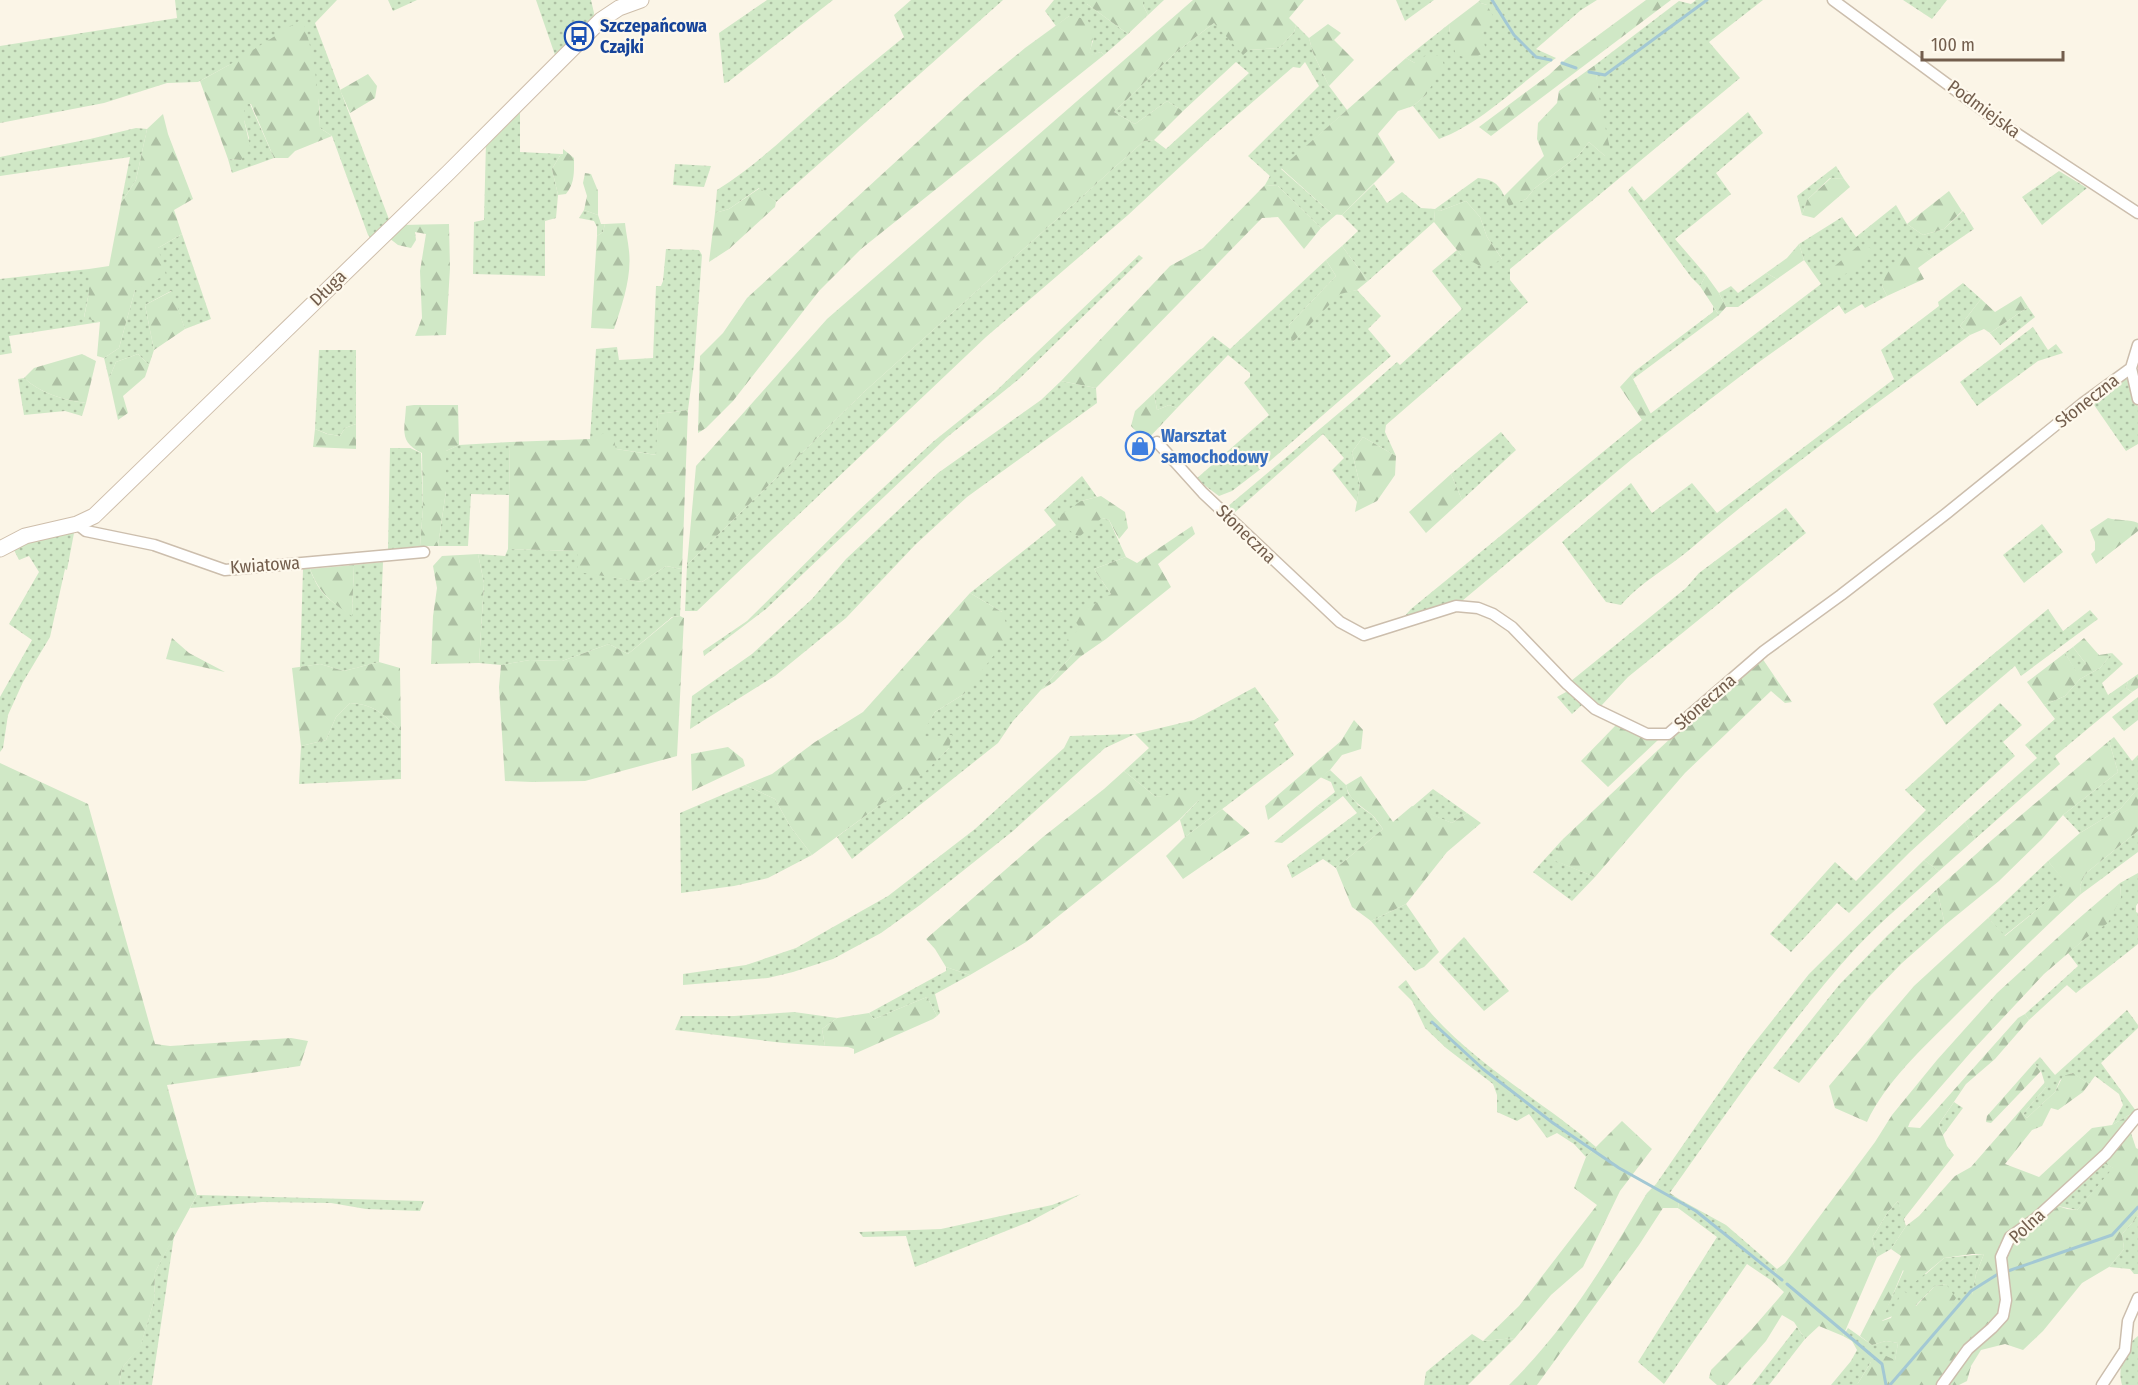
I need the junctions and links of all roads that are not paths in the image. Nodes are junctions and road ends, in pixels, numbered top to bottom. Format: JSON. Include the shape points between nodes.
{"nodes":[{"id":1,"x":640,"y":0,"type":"edge"},
{"id":2,"x":1833,"y":0,"type":"edge"},
{"id":3,"x":2138,"y":213,"type":"edge"},
{"id":4,"x":2138,"y":345,"type":"edge"},
{"id":5,"x":2131,"y":368,"type":"junction"},
{"id":6,"x":2138,"y":399,"type":"edge"},
{"id":7,"x":1157,"y":442,"type":"dead end"},
{"id":8,"x":77,"y":524,"type":"junction"},
{"id":9,"x":0,"y":549,"type":"edge"},
{"id":10,"x":424,"y":552,"type":"dead end"},
{"id":11,"x":2138,"y":1115,"type":"edge"},
{"id":12,"x":2138,"y":1298,"type":"edge"},
{"id":13,"x":1942,"y":1385,"type":"edge"},
{"id":14,"x":2102,"y":1385,"type":"edge"}],
"edges":[{"from":1,"to":8,"type":"street","name":"Długa","via":[[601,20],[128,484],[94,516]]},
{"from":2,"to":3,"type":"street","name":"Podmiejska","via":[[1996,120]]},
{"from":4,"to":5,"type":"street"},
{"from":5,"to":6,"type":"street"},
{"from":5,"to":7,"type":"street","name":"Słoneczna","via":[[1764,651],[1668,734],[1647,734],[1595,708],[1512,627],[1478,608],[1456,606],[1364,635],[1340,622],[1203,493]]},
{"from":8,"to":9,"type":"street","name":"Długa","via":[[25,536]]},
{"from":8,"to":10,"type":"street","name":"Kwiatowa","via":[[86,531],[154,545],[225,570]]},
{"from":11,"to":13,"type":"street","name":"Polna","via":[[2106,1154],[2036,1219],[2010,1237],[2001,1257],[2006,1300],[2003,1316],[1968,1349]]},
{"from":12,"to":14,"type":"street","via":[[2127,1321],[2125,1350]]}]}
